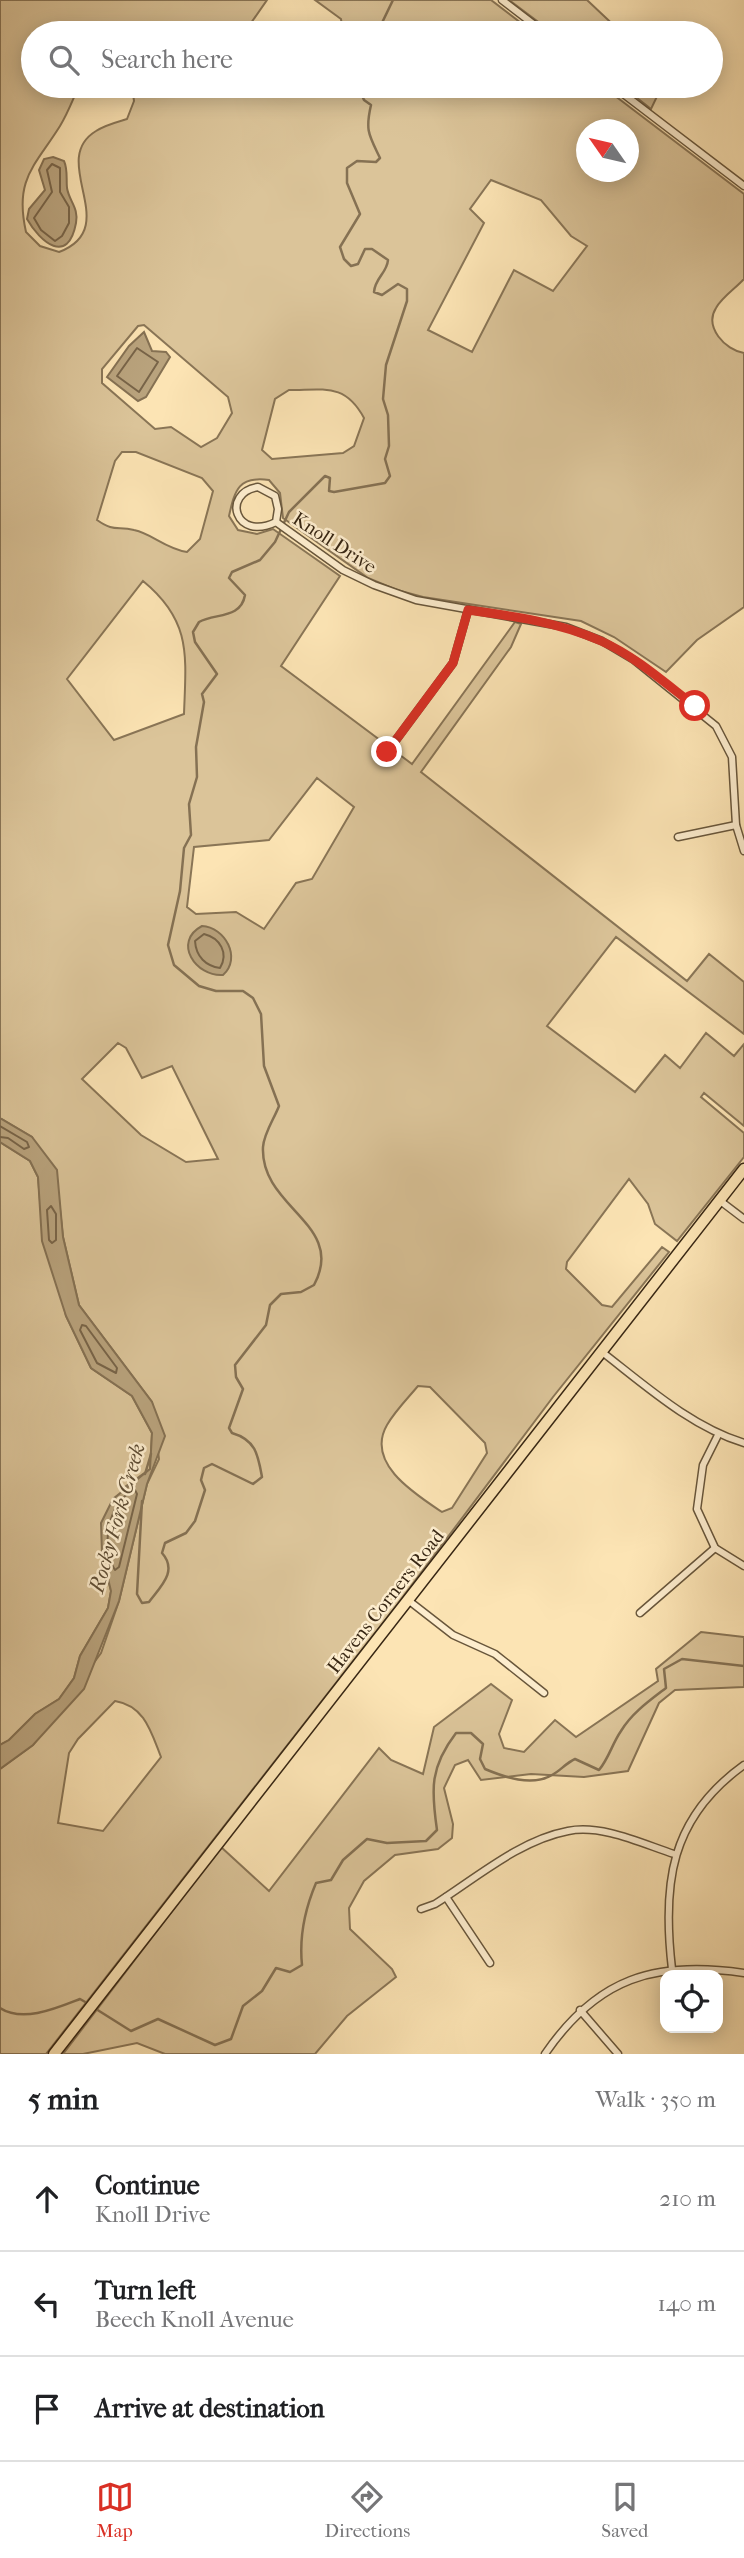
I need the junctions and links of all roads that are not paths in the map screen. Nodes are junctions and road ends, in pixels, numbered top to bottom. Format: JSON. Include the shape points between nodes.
{"nodes":[{"id":1,"x":502,"y":0,"type":"edge"},
{"id":2,"x":529,"y":21,"type":"edge"},
{"id":3,"x":629,"y":98,"type":"edge"},
{"id":4,"x":744,"y":186,"type":"edge"},
{"id":5,"x":276,"y":522,"type":"junction"},
{"id":6,"x":468,"y":610,"type":"junction"},
{"id":7,"x":387,"y":752,"type":"dead end"},
{"id":8,"x":736,"y":825,"type":"junction"},
{"id":9,"x":678,"y":837,"type":"dead end"},
{"id":10,"x":744,"y":851,"type":"edge"},
{"id":11,"x":744,"y":1169,"type":"edge"},
{"id":12,"x":719,"y":1200,"type":"junction"},
{"id":13,"x":744,"y":1219,"type":"edge"},
{"id":14,"x":602,"y":1352,"type":"junction"},
{"id":15,"x":718,"y":1435,"type":"junction"},
{"id":16,"x":744,"y":1443,"type":"edge"},
{"id":17,"x":715,"y":1548,"type":"junction"},
{"id":18,"x":744,"y":1566,"type":"edge"},
{"id":19,"x":408,"y":1600,"type":"junction"},
{"id":20,"x":640,"y":1613,"type":"dead end"},
{"id":21,"x":544,"y":1693,"type":"dead end"},
{"id":22,"x":744,"y":1765,"type":"edge"},
{"id":23,"x":674,"y":1854,"type":"junction"},
{"id":24,"x":446,"y":1897,"type":"junction"},
{"id":25,"x":421,"y":1909,"type":"dead end"},
{"id":26,"x":490,"y":1963,"type":"dead end"},
{"id":27,"x":672,"y":1969,"type":"junction"},
{"id":28,"x":744,"y":1973,"type":"edge"},
{"id":29,"x":580,"y":2010,"type":"junction"},
{"id":30,"x":54,"y":2054,"type":"edge"},
{"id":31,"x":545,"y":2054,"type":"edge"},
{"id":32,"x":618,"y":2054,"type":"edge"}],
"edges":[{"from":1,"to":2,"type":"street"},
{"from":3,"to":4,"type":"street"},
{"from":5,"to":5,"type":"street","name":"Knoll Drive","via":[[275,496],[268,489],[242,493],[236,510],[241,521],[250,528]]},
{"from":5,"to":6,"type":"street","name":"Knoll Drive","via":[[343,570],[374,585],[416,600]]},
{"from":6,"to":7,"type":"street","via":[[453,663]]},
{"from":6,"to":8,"type":"street","name":"Knoll Drive","via":[[566,627],[602,641],[695,706],[716,726],[732,757]]},
{"from":8,"to":9,"type":"street"},
{"from":8,"to":10,"type":"street","name":"Knoll Drive"},
{"from":11,"to":12,"type":"main road","name":"Havens Corners Road"},
{"from":12,"to":13,"type":"street"},
{"from":12,"to":14,"type":"main road","name":"Havens Corners Road"},
{"from":14,"to":15,"type":"street"},
{"from":14,"to":19,"type":"main road","name":"Havens Corners Road"},
{"from":15,"to":16,"type":"street"},
{"from":15,"to":17,"type":"street","via":[[703,1465],[697,1509]]},
{"from":17,"to":18,"type":"street"},
{"from":17,"to":20,"type":"street"},
{"from":19,"to":21,"type":"street","via":[[453,1635],[495,1654]]},
{"from":19,"to":30,"type":"main road","name":"Havens Corners Road"},
{"from":22,"to":23,"type":"street","via":[[694,1814]]},
{"from":23,"to":24,"type":"street","via":[[611,1834],[570,1830],[532,1843]]},
{"from":23,"to":27,"type":"street","via":[[666,1924]]},
{"from":24,"to":25,"type":"street"},
{"from":24,"to":26,"type":"street"},
{"from":27,"to":28,"type":"street"},
{"from":27,"to":29,"type":"street","via":[[596,1996]]},
{"from":29,"to":31,"type":"street"},
{"from":29,"to":32,"type":"street"}]}
